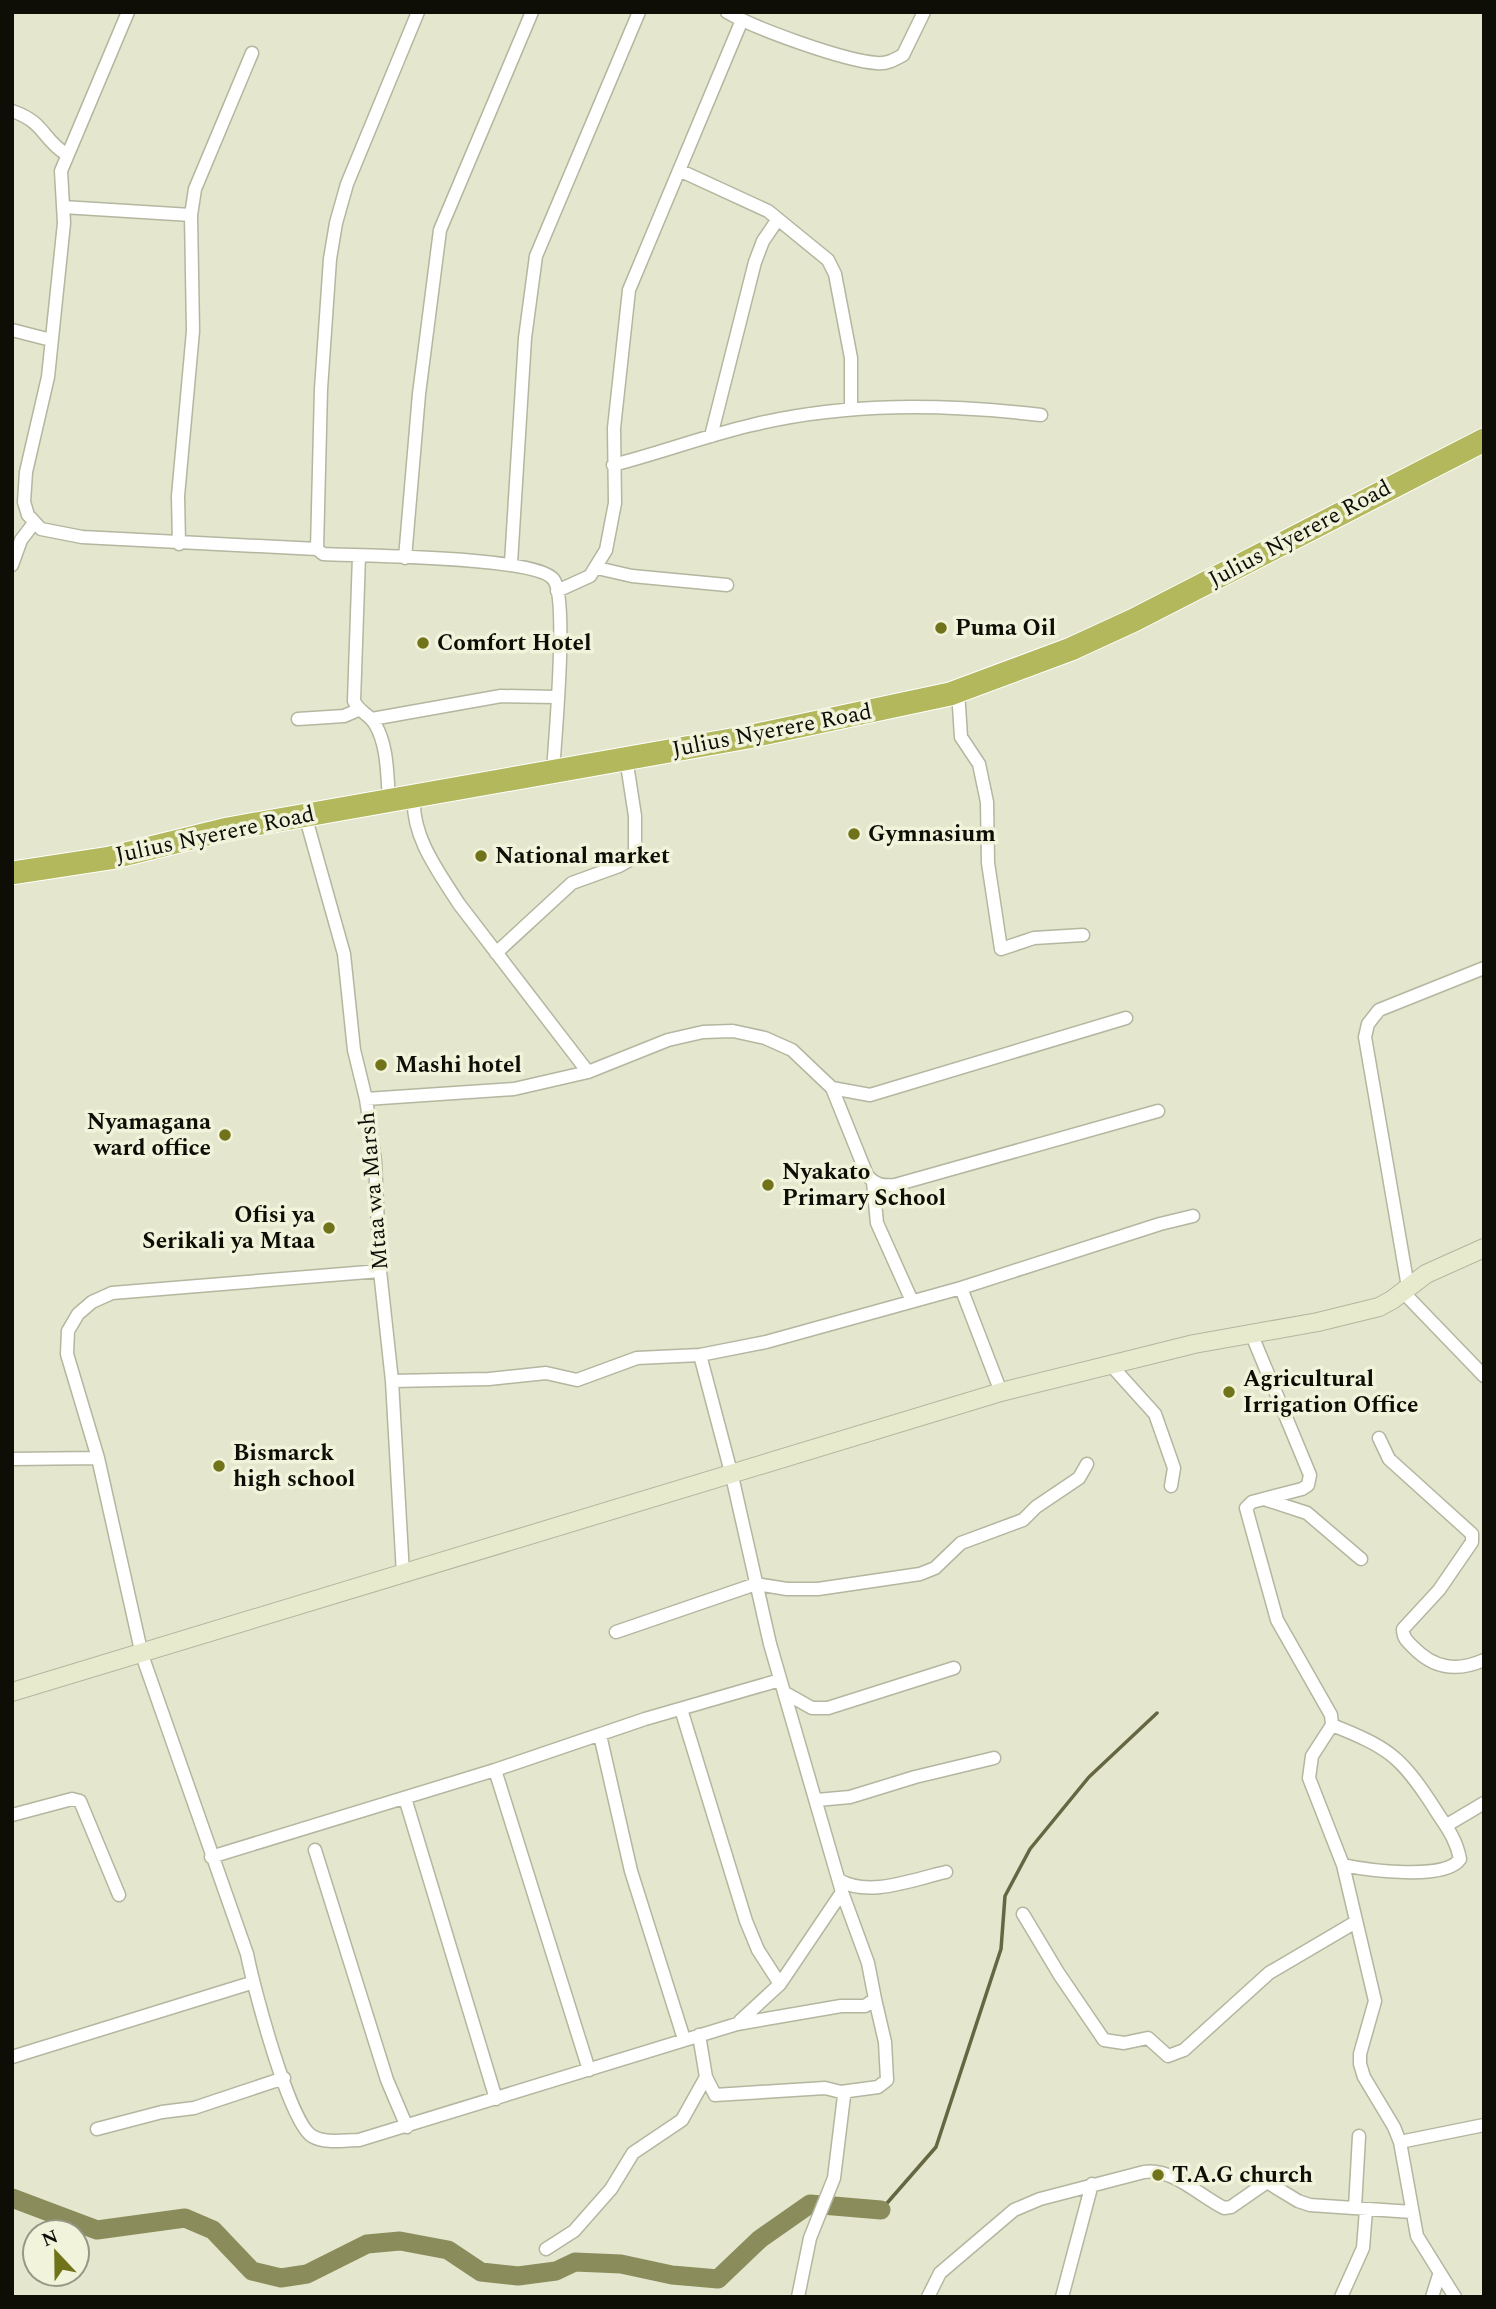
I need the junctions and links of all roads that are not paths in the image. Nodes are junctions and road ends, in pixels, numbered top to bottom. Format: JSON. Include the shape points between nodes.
{"nodes":[{"id":1,"x":128,"y":12,"type":"edge"},
{"id":2,"x":418,"y":12,"type":"edge"},
{"id":3,"x":532,"y":12,"type":"edge"},
{"id":4,"x":639,"y":12,"type":"edge"},
{"id":5,"x":727,"y":12,"type":"edge"},
{"id":6,"x":924,"y":12,"type":"edge"},
{"id":7,"x":743,"y":20,"type":"junction"},
{"id":8,"x":252,"y":53,"type":"dead end"},
{"id":9,"x":12,"y":111,"type":"edge"},
{"id":10,"x":66,"y":154,"type":"junction"},
{"id":11,"x":681,"y":171,"type":"junction"},
{"id":12,"x":63,"y":207,"type":"junction"},
{"id":13,"x":191,"y":215,"type":"junction"},
{"id":14,"x":778,"y":219,"type":"junction"},
{"id":15,"x":12,"y":330,"type":"edge"},
{"id":16,"x":51,"y":340,"type":"junction"},
{"id":17,"x":851,"y":409,"type":"junction"},
{"id":18,"x":1041,"y":415,"type":"dead end"},
{"id":19,"x":711,"y":436,"type":"junction"},
{"id":20,"x":1484,"y":440,"type":"edge"},
{"id":21,"x":613,"y":465,"type":"junction"},
{"id":22,"x":34,"y":523,"type":"junction"},
{"id":23,"x":179,"y":544,"type":"junction"},
{"id":24,"x":317,"y":549,"type":"junction"},
{"id":25,"x":359,"y":556,"type":"junction"},
{"id":26,"x":405,"y":558,"type":"junction"},
{"id":27,"x":511,"y":563,"type":"junction"},
{"id":28,"x":12,"y":565,"type":"edge"},
{"id":29,"x":597,"y":568,"type":"junction"},
{"id":30,"x":727,"y":585,"type":"dead end"},
{"id":31,"x":557,"y":591,"type":"junction"},
{"id":32,"x":958,"y":691,"type":"junction"},
{"id":33,"x":557,"y":697,"type":"junction"},
{"id":34,"x":358,"y":710,"type":"junction"},
{"id":35,"x":298,"y":719,"type":"dead end"},
{"id":36,"x":372,"y":719,"type":"junction"},
{"id":37,"x":626,"y":758,"type":"junction"},
{"id":38,"x":553,"y":771,"type":"junction"},
{"id":39,"x":414,"y":796,"type":"junction"},
{"id":40,"x":389,"y":800,"type":"junction"},
{"id":41,"x":305,"y":815,"type":"junction"},
{"id":42,"x":12,"y":873,"type":"edge"},
{"id":43,"x":1083,"y":935,"type":"dead end"},
{"id":44,"x":496,"y":953,"type":"junction"},
{"id":45,"x":1484,"y":968,"type":"edge"},
{"id":46,"x":1126,"y":1018,"type":"dead end"},
{"id":47,"x":588,"y":1072,"type":"junction"},
{"id":48,"x":832,"y":1088,"type":"junction"},
{"id":49,"x":366,"y":1100,"type":"junction"},
{"id":50,"x":1157,"y":1111,"type":"dead end"},
{"id":51,"x":873,"y":1182,"type":"junction"},
{"id":52,"x":1193,"y":1216,"type":"dead end"},
{"id":53,"x":1484,"y":1248,"type":"edge"},
{"id":54,"x":380,"y":1271,"type":"junction"},
{"id":55,"x":961,"y":1288,"type":"junction"},
{"id":56,"x":1406,"y":1289,"type":"junction"},
{"id":57,"x":912,"y":1301,"type":"junction"},
{"id":58,"x":1251,"y":1333,"type":"junction"},
{"id":59,"x":699,"y":1355,"type":"junction"},
{"id":60,"x":1109,"y":1363,"type":"junction"},
{"id":61,"x":1484,"y":1376,"type":"edge"},
{"id":62,"x":392,"y":1381,"type":"junction"},
{"id":63,"x":1001,"y":1392,"type":"junction"},
{"id":64,"x":1379,"y":1438,"type":"dead end"},
{"id":65,"x":98,"y":1458,"type":"junction"},
{"id":66,"x":12,"y":1459,"type":"edge"},
{"id":67,"x":1087,"y":1464,"type":"dead end"},
{"id":68,"x":732,"y":1476,"type":"junction"},
{"id":69,"x":1171,"y":1486,"type":"dead end"},
{"id":70,"x":1267,"y":1500,"type":"junction"},
{"id":71,"x":1484,"y":1527,"type":"edge"},
{"id":72,"x":1472,"y":1534,"type":"junction"},
{"id":73,"x":1361,"y":1559,"type":"dead end"},
{"id":74,"x":403,"y":1574,"type":"junction"},
{"id":75,"x":757,"y":1584,"type":"junction"},
{"id":76,"x":617,"y":1632,"type":"dead end"},
{"id":77,"x":142,"y":1655,"type":"junction"},
{"id":78,"x":1484,"y":1660,"type":"edge"},
{"id":79,"x":954,"y":1668,"type":"dead end"},
{"id":80,"x":780,"y":1680,"type":"junction"},
{"id":81,"x":15,"y":1691,"type":"edge"},
{"id":82,"x":787,"y":1694,"type":"junction"},
{"id":83,"x":681,"y":1709,"type":"junction"},
{"id":84,"x":1332,"y":1725,"type":"junction"},
{"id":85,"x":600,"y":1735,"type":"junction"},
{"id":86,"x":994,"y":1758,"type":"dead end"},
{"id":87,"x":495,"y":1770,"type":"junction"},
{"id":88,"x":405,"y":1798,"type":"junction"},
{"id":89,"x":817,"y":1800,"type":"junction"},
{"id":90,"x":1483,"y":1805,"type":"edge"},
{"id":91,"x":12,"y":1815,"type":"edge"},
{"id":92,"x":1447,"y":1825,"type":"junction"},
{"id":93,"x":315,"y":1850,"type":"dead end"},
{"id":94,"x":211,"y":1857,"type":"junction"},
{"id":95,"x":1343,"y":1865,"type":"junction"},
{"id":96,"x":946,"y":1872,"type":"dead end"},
{"id":97,"x":841,"y":1886,"type":"junction"},
{"id":98,"x":119,"y":1895,"type":"dead end"},
{"id":99,"x":1023,"y":1914,"type":"dead end"},
{"id":100,"x":1354,"y":1923,"type":"junction"},
{"id":101,"x":251,"y":1983,"type":"junction"},
{"id":102,"x":780,"y":1984,"type":"junction"},
{"id":103,"x":875,"y":1999,"type":"junction"},
{"id":104,"x":737,"y":2024,"type":"junction"},
{"id":105,"x":699,"y":2035,"type":"junction"},
{"id":106,"x":684,"y":2039,"type":"junction"},
{"id":107,"x":12,"y":2057,"type":"edge"},
{"id":108,"x":589,"y":2070,"type":"junction"},
{"id":109,"x":706,"y":2077,"type":"junction"},
{"id":110,"x":284,"y":2078,"type":"junction"},
{"id":111,"x":841,"y":2092,"type":"junction"},
{"id":112,"x":496,"y":2099,"type":"junction"},
{"id":113,"x":1484,"y":2125,"type":"edge"},
{"id":114,"x":407,"y":2127,"type":"junction"},
{"id":115,"x":97,"y":2129,"type":"dead end"},
{"id":116,"x":1359,"y":2136,"type":"dead end"},
{"id":117,"x":1400,"y":2142,"type":"junction"},
{"id":118,"x":1092,"y":2184,"type":"junction"},
{"id":119,"x":1360,"y":2209,"type":"junction"},
{"id":120,"x":1412,"y":2212,"type":"junction"},
{"id":121,"x":546,"y":2249,"type":"dead end"},
{"id":122,"x":1439,"y":2275,"type":"junction"},
{"id":123,"x":798,"y":2297,"type":"edge"},
{"id":124,"x":928,"y":2297,"type":"edge"},
{"id":125,"x":1062,"y":2297,"type":"edge"},
{"id":126,"x":1341,"y":2297,"type":"edge"},
{"id":127,"x":1432,"y":2297,"type":"edge"},
{"id":128,"x":1455,"y":2297,"type":"edge"}],
"edges":[{"from":1,"to":10,"type":"street"},
{"from":2,"to":24,"type":"street","via":[[347,184],[336,223],[320,389]]},
{"from":3,"to":26,"type":"street","via":[[440,230]]},
{"from":4,"to":27,"type":"street","via":[[536,256],[525,338]]},
{"from":5,"to":7,"type":"street"},
{"from":6,"to":7,"type":"street","via":[[903,55],[880,64],[856,60]]},
{"from":7,"to":11,"type":"street"},
{"from":8,"to":13,"type":"street","via":[[195,189]]},
{"from":9,"to":10,"type":"street","via":[[36,121]]},
{"from":10,"to":12,"type":"street","via":[[60,184]]},
{"from":11,"to":14,"type":"street","via":[[750,200]]},
{"from":11,"to":21,"type":"street","via":[[629,290]]},
{"from":12,"to":13,"type":"street"},
{"from":12,"to":16,"type":"street"},
{"from":13,"to":23,"type":"street","via":[[193,331],[177,496]]},
{"from":14,"to":17,"type":"street","via":[[817,248],[835,274],[850,358]]},
{"from":14,"to":19,"type":"street","via":[[763,240],[752,272]]},
{"from":15,"to":16,"type":"street"},
{"from":16,"to":22,"type":"street","via":[[23,502]]},
{"from":17,"to":18,"type":"street","via":[[956,405]]},
{"from":17,"to":19,"type":"street"},
{"from":19,"to":21,"type":"street"},
{"from":20,"to":32,"type":"highway","name":"Julius Nyerere Road","via":[[1134,620]]},
{"from":21,"to":29,"type":"street","via":[[612,528]]},
{"from":22,"to":23,"type":"street","via":[[52,532],[82,537]]},
{"from":22,"to":28,"type":"street","via":[[21,540]]},
{"from":23,"to":24,"type":"street"},
{"from":24,"to":25,"type":"street","via":[[323,554]]},
{"from":25,"to":26,"type":"street"},
{"from":25,"to":34,"type":"street","via":[[353,687]]},
{"from":26,"to":27,"type":"street"},
{"from":27,"to":31,"type":"street","via":[[544,571]]},
{"from":29,"to":30,"type":"street"},
{"from":29,"to":31,"type":"street"},
{"from":31,"to":33,"type":"street"},
{"from":32,"to":37,"type":"highway","name":"Julius Nyerere Road","via":[[850,717]]},
{"from":32,"to":43,"type":"street","via":[[961,737],[979,764],[987,802],[988,863],[1001,949],[1034,937]]},
{"from":33,"to":36,"type":"street","via":[[501,696]]},
{"from":33,"to":38,"type":"street"},
{"from":34,"to":35,"type":"street","via":[[344,716]]},
{"from":34,"to":36,"type":"street"},
{"from":36,"to":40,"type":"street","via":[[382,739]]},
{"from":37,"to":38,"type":"highway","name":"Julius Nyerere Road"},
{"from":37,"to":44,"type":"street","via":[[635,816],[635,857],[572,883]]},
{"from":38,"to":39,"type":"highway","name":"Julius Nyerere Road"},
{"from":39,"to":40,"type":"highway","name":"Julius Nyerere Road"},
{"from":39,"to":44,"type":"street","via":[[415,828],[459,904]]},
{"from":40,"to":41,"type":"highway","name":"Julius Nyerere Road"},
{"from":41,"to":42,"type":"highway","name":"Julius Nyerere Road","via":[[110,858]]},
{"from":41,"to":49,"type":"street","name":"Mtaa wa Marsh","via":[[344,954],[353,1042]]},
{"from":44,"to":47,"type":"street"},
{"from":45,"to":56,"type":"street","via":[[1379,1010],[1368,1024],[1365,1037]]},
{"from":46,"to":48,"type":"street","via":[[885,1093],[851,1094]]},
{"from":47,"to":48,"type":"street","via":[[668,1040],[733,1031],[792,1050]]},
{"from":47,"to":49,"type":"street","via":[[487,1092]]},
{"from":48,"to":51,"type":"street"},
{"from":49,"to":54,"type":"street","name":"Mtaa wa Marsh","via":[[375,1161]]},
{"from":50,"to":51,"type":"street","via":[[895,1185]]},
{"from":51,"to":57,"type":"street","via":[[877,1223]]},
{"from":52,"to":55,"type":"street"},
{"from":53,"to":56,"type":"street","via":[[1426,1274]]},
{"from":54,"to":62,"type":"street","name":"Mtaa wa Marsh"},
{"from":54,"to":65,"type":"street","via":[[138,1289],[92,1302],[68,1331],[67,1354]]},
{"from":55,"to":57,"type":"street"},
{"from":55,"to":63,"type":"street"},
{"from":56,"to":58,"type":"street","via":[[1379,1307]]},
{"from":56,"to":61,"type":"street"},
{"from":57,"to":59,"type":"street","via":[[766,1342]]},
{"from":58,"to":60,"type":"street"},
{"from":58,"to":70,"type":"street","via":[[1310,1475],[1302,1489]]},
{"from":59,"to":62,"type":"street","via":[[638,1358],[577,1380],[545,1373]]},
{"from":59,"to":68,"type":"street"},
{"from":60,"to":63,"type":"street"},
{"from":60,"to":69,"type":"street","via":[[1155,1414],[1174,1468]]},
{"from":62,"to":74,"type":"street","name":"Mtaa wa Marsh"},
{"from":63,"to":68,"type":"street"},
{"from":64,"to":72,"type":"street","via":[[1389,1459]]},
{"from":65,"to":66,"type":"street"},
{"from":65,"to":77,"type":"street"},
{"from":67,"to":75,"type":"street","via":[[1079,1478],[1023,1520],[961,1543],[935,1568],[920,1574],[818,1589]]},
{"from":68,"to":74,"type":"street"},
{"from":68,"to":75,"type":"street"},
{"from":70,"to":73,"type":"street","via":[[1307,1513]]},
{"from":70,"to":84,"type":"street","via":[[1246,1508],[1277,1620],[1331,1715]]},
{"from":71,"to":72,"type":"street"},
{"from":72,"to":78,"type":"street","via":[[1466,1552],[1402,1633],[1422,1656],[1444,1667],[1462,1668]]},
{"from":74,"to":77,"type":"street"},
{"from":75,"to":76,"type":"street"},
{"from":75,"to":80,"type":"street"},
{"from":77,"to":81,"type":"street"},
{"from":77,"to":94,"type":"street"},
{"from":79,"to":82,"type":"street","via":[[828,1708],[812,1707]]},
{"from":80,"to":82,"type":"street"},
{"from":80,"to":83,"type":"street"},
{"from":82,"to":89,"type":"street"},
{"from":83,"to":85,"type":"street"},
{"from":83,"to":102,"type":"street","via":[[746,1921]]},
{"from":84,"to":92,"type":"street","via":[[1388,1750],[1401,1761]]},
{"from":84,"to":95,"type":"street","via":[[1312,1756],[1309,1778]]},
{"from":85,"to":87,"type":"street"},
{"from":85,"to":106,"type":"street","via":[[631,1871]]},
{"from":86,"to":89,"type":"street","via":[[850,1797]]},
{"from":87,"to":88,"type":"street"},
{"from":87,"to":108,"type":"street"},
{"from":88,"to":94,"type":"street"},
{"from":88,"to":112,"type":"street"},
{"from":89,"to":97,"type":"street"},
{"from":90,"to":92,"type":"street"},
{"from":91,"to":98,"type":"street","via":[[72,1799],[80,1801]]},
{"from":92,"to":95,"type":"street","via":[[1460,1855],[1453,1867],[1382,1873]]},
{"from":93,"to":114,"type":"street","via":[[387,2080]]},
{"from":94,"to":101,"type":"street","via":[[247,1954]]},
{"from":95,"to":100,"type":"street"},
{"from":96,"to":97,"type":"street","via":[[870,1888]]},
{"from":97,"to":102,"type":"street"},
{"from":97,"to":103,"type":"street","via":[[868,1963]]},
{"from":99,"to":100,"type":"street","via":[[1104,2040],[1124,2043],[1148,2038],[1167,2056],[1184,2050],[1269,1973]]},
{"from":100,"to":117,"type":"street","via":[[1375,2001],[1360,2064]]},
{"from":101,"to":107,"type":"street"},
{"from":101,"to":110,"type":"street"},
{"from":102,"to":104,"type":"street"},
{"from":103,"to":104,"type":"street","via":[[864,2006]]},
{"from":103,"to":111,"type":"street","via":[[885,2042],[887,2080],[878,2087]]},
{"from":104,"to":105,"type":"street"},
{"from":105,"to":106,"type":"street"},
{"from":105,"to":109,"type":"street"},
{"from":106,"to":108,"type":"street"},
{"from":108,"to":112,"type":"street"},
{"from":109,"to":111,"type":"street","via":[[711,2092],[721,2096],[825,2088]]},
{"from":109,"to":121,"type":"street","via":[[682,2120],[633,2153],[611,2189],[574,2231]]},
{"from":110,"to":114,"type":"street","via":[[303,2126],[318,2139],[359,2140]]},
{"from":110,"to":115,"type":"street","via":[[194,2108]]},
{"from":111,"to":123,"type":"street","via":[[846,2103],[831,2192],[810,2238]]},
{"from":112,"to":114,"type":"street"},
{"from":113,"to":117,"type":"street"},
{"from":116,"to":119,"type":"street"},
{"from":117,"to":120,"type":"street"},
{"from":118,"to":119,"type":"street","via":[[1153,2170],[1224,2208],[1267,2182],[1310,2205]]},
{"from":118,"to":124,"type":"street","via":[[1014,2210],[940,2273]]},
{"from":118,"to":125,"type":"street"},
{"from":119,"to":120,"type":"street"},
{"from":119,"to":126,"type":"street","via":[[1363,2248]]},
{"from":120,"to":122,"type":"street","via":[[1417,2236]]},
{"from":122,"to":127,"type":"street"},
{"from":122,"to":128,"type":"street"}]}
